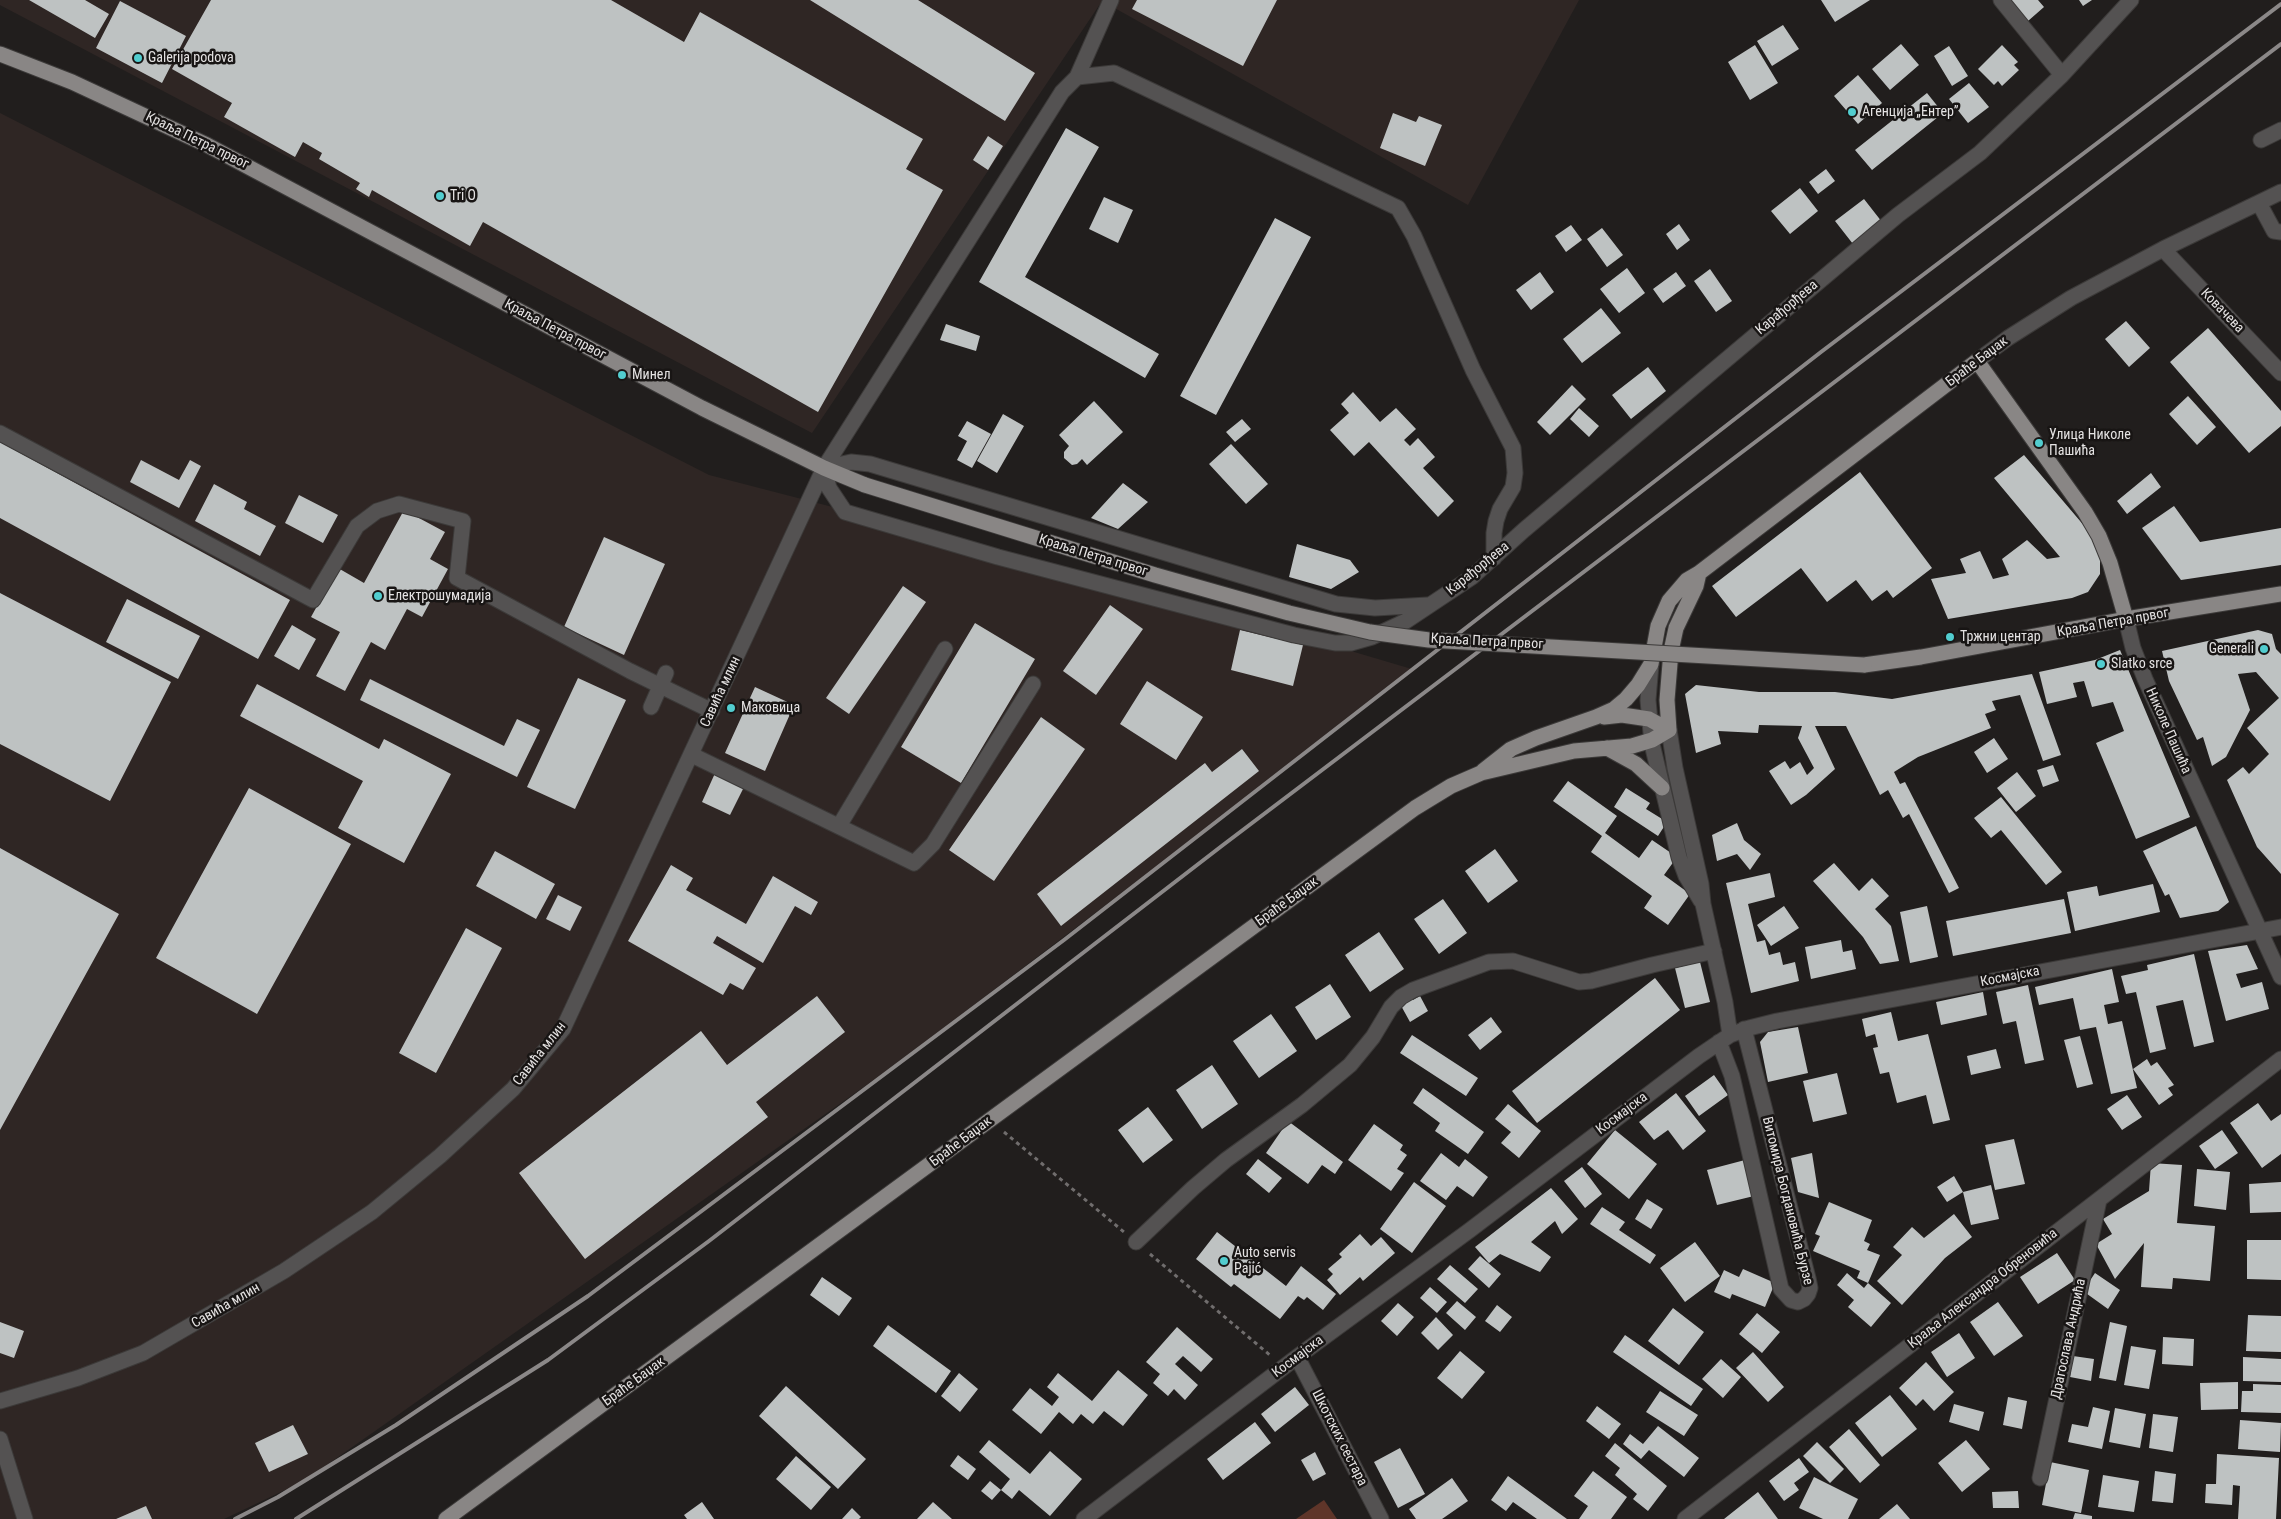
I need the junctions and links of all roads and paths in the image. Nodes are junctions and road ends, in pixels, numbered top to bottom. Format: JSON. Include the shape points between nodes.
{"nodes":[{"id":1,"x":1111,"y":0,"type":"edge"},
{"id":2,"x":2001,"y":0,"type":"edge"},
{"id":3,"x":2131,"y":0,"type":"edge"},
{"id":4,"x":0,"y":54,"type":"edge"},
{"id":5,"x":2062,"y":75,"type":"junction"},
{"id":6,"x":1077,"y":77,"type":"junction"},
{"id":7,"x":2281,"y":130,"type":"edge"},
{"id":8,"x":2262,"y":140,"type":"dead end"},
{"id":9,"x":2281,"y":192,"type":"edge"},
{"id":10,"x":2259,"y":203,"type":"junction"},
{"id":11,"x":2279,"y":234,"type":"edge"},
{"id":12,"x":2163,"y":249,"type":"junction"},
{"id":13,"x":1977,"y":361,"type":"junction"},
{"id":14,"x":2281,"y":373,"type":"edge"},
{"id":15,"x":0,"y":433,"type":"edge"},
{"id":16,"x":824,"y":468,"type":"junction"},
{"id":17,"x":1494,"y":558,"type":"junction"},
{"id":18,"x":1699,"y":573,"type":"junction"},
{"id":19,"x":2281,"y":594,"type":"edge"},
{"id":20,"x":1432,"y":604,"type":"junction"},
{"id":21,"x":2126,"y":619,"type":"junction"},
{"id":22,"x":945,"y":649,"type":"dead end"},
{"id":23,"x":1651,"y":664,"type":"junction"},
{"id":24,"x":663,"y":679,"type":"junction"},
{"id":25,"x":1033,"y":684,"type":"dead end"},
{"id":26,"x":650,"y":707,"type":"dead end"},
{"id":27,"x":712,"y":711,"type":"junction"},
{"id":28,"x":1596,"y":717,"type":"junction"},
{"id":29,"x":1649,"y":719,"type":"junction"},
{"id":30,"x":1669,"y":730,"type":"junction"},
{"id":31,"x":1652,"y":740,"type":"junction"},
{"id":32,"x":1606,"y":748,"type":"junction"},
{"id":33,"x":692,"y":755,"type":"junction"},
{"id":34,"x":1481,"y":773,"type":"junction"},
{"id":35,"x":1662,"y":788,"type":"junction"},
{"id":36,"x":839,"y":826,"type":"junction"},
{"id":37,"x":1703,"y":904,"type":"junction"},
{"id":38,"x":2281,"y":927,"type":"edge"},
{"id":39,"x":2259,"y":930,"type":"junction"},
{"id":40,"x":1714,"y":951,"type":"junction"},
{"id":41,"x":2281,"y":977,"type":"edge"},
{"id":42,"x":1731,"y":1036,"type":"junction"},
{"id":43,"x":2281,"y":1059,"type":"edge"},
{"id":44,"x":2099,"y":1200,"type":"junction"},
{"id":45,"x":1792,"y":1212,"type":"junction"},
{"id":46,"x":1765,"y":1218,"type":"junction"},
{"id":47,"x":1136,"y":1242,"type":"dead end"},
{"id":48,"x":1297,"y":1357,"type":"junction"},
{"id":49,"x":0,"y":1401,"type":"edge"},
{"id":50,"x":0,"y":1439,"type":"edge"},
{"id":51,"x":2040,"y":1478,"type":"dead end"},
{"id":52,"x":25,"y":1519,"type":"edge"},
{"id":53,"x":446,"y":1519,"type":"edge"},
{"id":54,"x":1084,"y":1519,"type":"edge"},
{"id":55,"x":1381,"y":1519,"type":"edge"},
{"id":56,"x":1685,"y":1519,"type":"edge"}],
"edges":[{"from":1,"to":6,"type":"street","name":"Савића млин"},
{"from":2,"to":5,"type":"street"},
{"from":3,"to":5,"type":"street","name":"Карађорђева"},
{"from":4,"to":16,"type":"main road","name":"Краља Петра првог","via":[[72,82],[207,145],[702,408]]},
{"from":5,"to":17,"type":"street","name":"Карађорђева","via":[[1980,153],[1898,215]]},
{"from":6,"to":16,"type":"street","name":"Савића млин","via":[[1062,92]]},
{"from":6,"to":17,"type":"street","via":[[1114,73],[1398,208],[1513,448],[1513,487],[1496,521]]},
{"from":7,"to":8,"type":"street"},
{"from":9,"to":10,"type":"street","name":"Браће Баџак"},
{"from":10,"to":11,"type":"street"},
{"from":10,"to":12,"type":"street","name":"Браће Баџак"},
{"from":12,"to":13,"type":"street","name":"Браће Баџак","via":[[2071,298]]},
{"from":12,"to":14,"type":"street","name":"Ковачева"},
{"from":13,"to":18,"type":"main road","name":"Браће Баџак"},
{"from":13,"to":21,"type":"main road","name":"Николе Пашића","via":[[2100,536]]},
{"from":15,"to":24,"type":"street","via":[[313,600],[357,526],[377,511],[399,504],[463,521],[457,578]]},
{"from":16,"to":20,"type":"street","via":[[851,462],[870,464],[1336,604],[1375,608]]},
{"from":16,"to":20,"type":"street","name":"Карађорђева","via":[[829,488],[845,512],[998,557],[1294,635],[1351,643],[1393,628]]},
{"from":16,"to":21,"type":"main road","name":"Краља Петра првог","bridge":true,"via":[[865,485],[1164,578],[1362,631],[1430,640],[1864,664],[1921,657]]},
{"from":16,"to":27,"type":"street","name":"Савића млин"},
{"from":17,"to":20,"type":"street","name":"Карађорђева"},
{"from":18,"to":23,"type":"main road","name":"Браће Баџак","via":[[1687,580],[1669,601],[1658,626]]},
{"from":18,"to":30,"type":"main road","via":[[1676,628],[1671,652]]},
{"from":19,"to":21,"type":"main road","name":"Краља Петра првог"},
{"from":21,"to":39,"type":"street","name":"Николе Пашића","via":[[2145,679]]},
{"from":22,"to":36,"type":"street"},
{"from":23,"to":28,"type":"main road","name":"Браће Баџак","via":[[1626,699]]},
{"from":23,"to":29,"type":"street","name":"Витомира Богдановића Бурзе"},
{"from":24,"to":26,"type":"street"},
{"from":24,"to":27,"type":"street"},
{"from":25,"to":36,"type":"street","via":[[933,844],[914,862]]},
{"from":27,"to":33,"type":"street","name":"Савића млин"},
{"from":28,"to":29,"type":"main road"},
{"from":28,"to":34,"type":"main road","name":"Браће Баџак","via":[[1511,749]]},
{"from":29,"to":30,"type":"main road"},
{"from":29,"to":31,"type":"street","name":"Витомира Богдановића Бурзе"},
{"from":30,"to":31,"type":"main road","name":"Браће Баџак"},
{"from":30,"to":37,"type":"street","name":"Витомира Богдановића Бурзе"},
{"from":31,"to":32,"type":"main road","name":"Браће Баџак"},
{"from":31,"to":35,"type":"street","name":"Витомира Богдановића Бурзе"},
{"from":32,"to":34,"type":"main road","name":"Браће Баџак","via":[[1547,756]]},
{"from":32,"to":35,"type":"main road","via":[[1636,764]]},
{"from":33,"to":36,"type":"street"},
{"from":33,"to":49,"type":"street","name":"Савића млин","via":[[563,1029],[513,1088],[440,1156],[372,1212],[284,1272],[143,1354],[78,1378]]},
{"from":34,"to":53,"type":"main road","name":"Браће Баџак","via":[[1451,786],[1415,808]]},
{"from":35,"to":37,"type":"street","name":"Витомира Богдановића Бурзе","via":[[1686,876]]},
{"from":37,"to":40,"type":"street","name":"Витомира Богдановића Бурзе"},
{"from":38,"to":39,"type":"street"},
{"from":39,"to":41,"type":"street","name":"Николе Пашића"},
{"from":39,"to":42,"type":"street","name":"Космајска","via":[[1777,1021]]},
{"from":40,"to":42,"type":"street","name":"Витомира Богдановића Бурзе"},
{"from":40,"to":47,"type":"street","via":[[1579,982],[1513,961],[1489,962],[1413,990],[1391,1007],[1373,1038],[1350,1065],[1302,1105],[1226,1160]]},
{"from":42,"to":45,"type":"street","name":"Витомира Богдановића Бурзе"},
{"from":42,"to":46,"type":"street","name":"Витомира Богдановића Бурзе","via":[[1732,1076]]},
{"from":42,"to":48,"type":"street","name":"Космајска","via":[[1574,1149],[1411,1275]]},
{"from":43,"to":44,"type":"street","name":"Краља Александра Обреновића"},
{"from":44,"to":51,"type":"street","name":"Драгослава Андрића"},
{"from":44,"to":56,"type":"street","name":"Краља Александра Обреновића"},
{"from":45,"to":46,"type":"street"},
{"from":45,"to":46,"type":"street","name":"Витомира Богдановића Бурзе","via":[[1810,1288],[1804,1300],[1798,1302],[1781,1290]]},
{"from":48,"to":54,"type":"street","name":"Космајска"},
{"from":48,"to":55,"type":"street","name":"Шкотских сестара"},
{"from":50,"to":52,"type":"street"}]}
